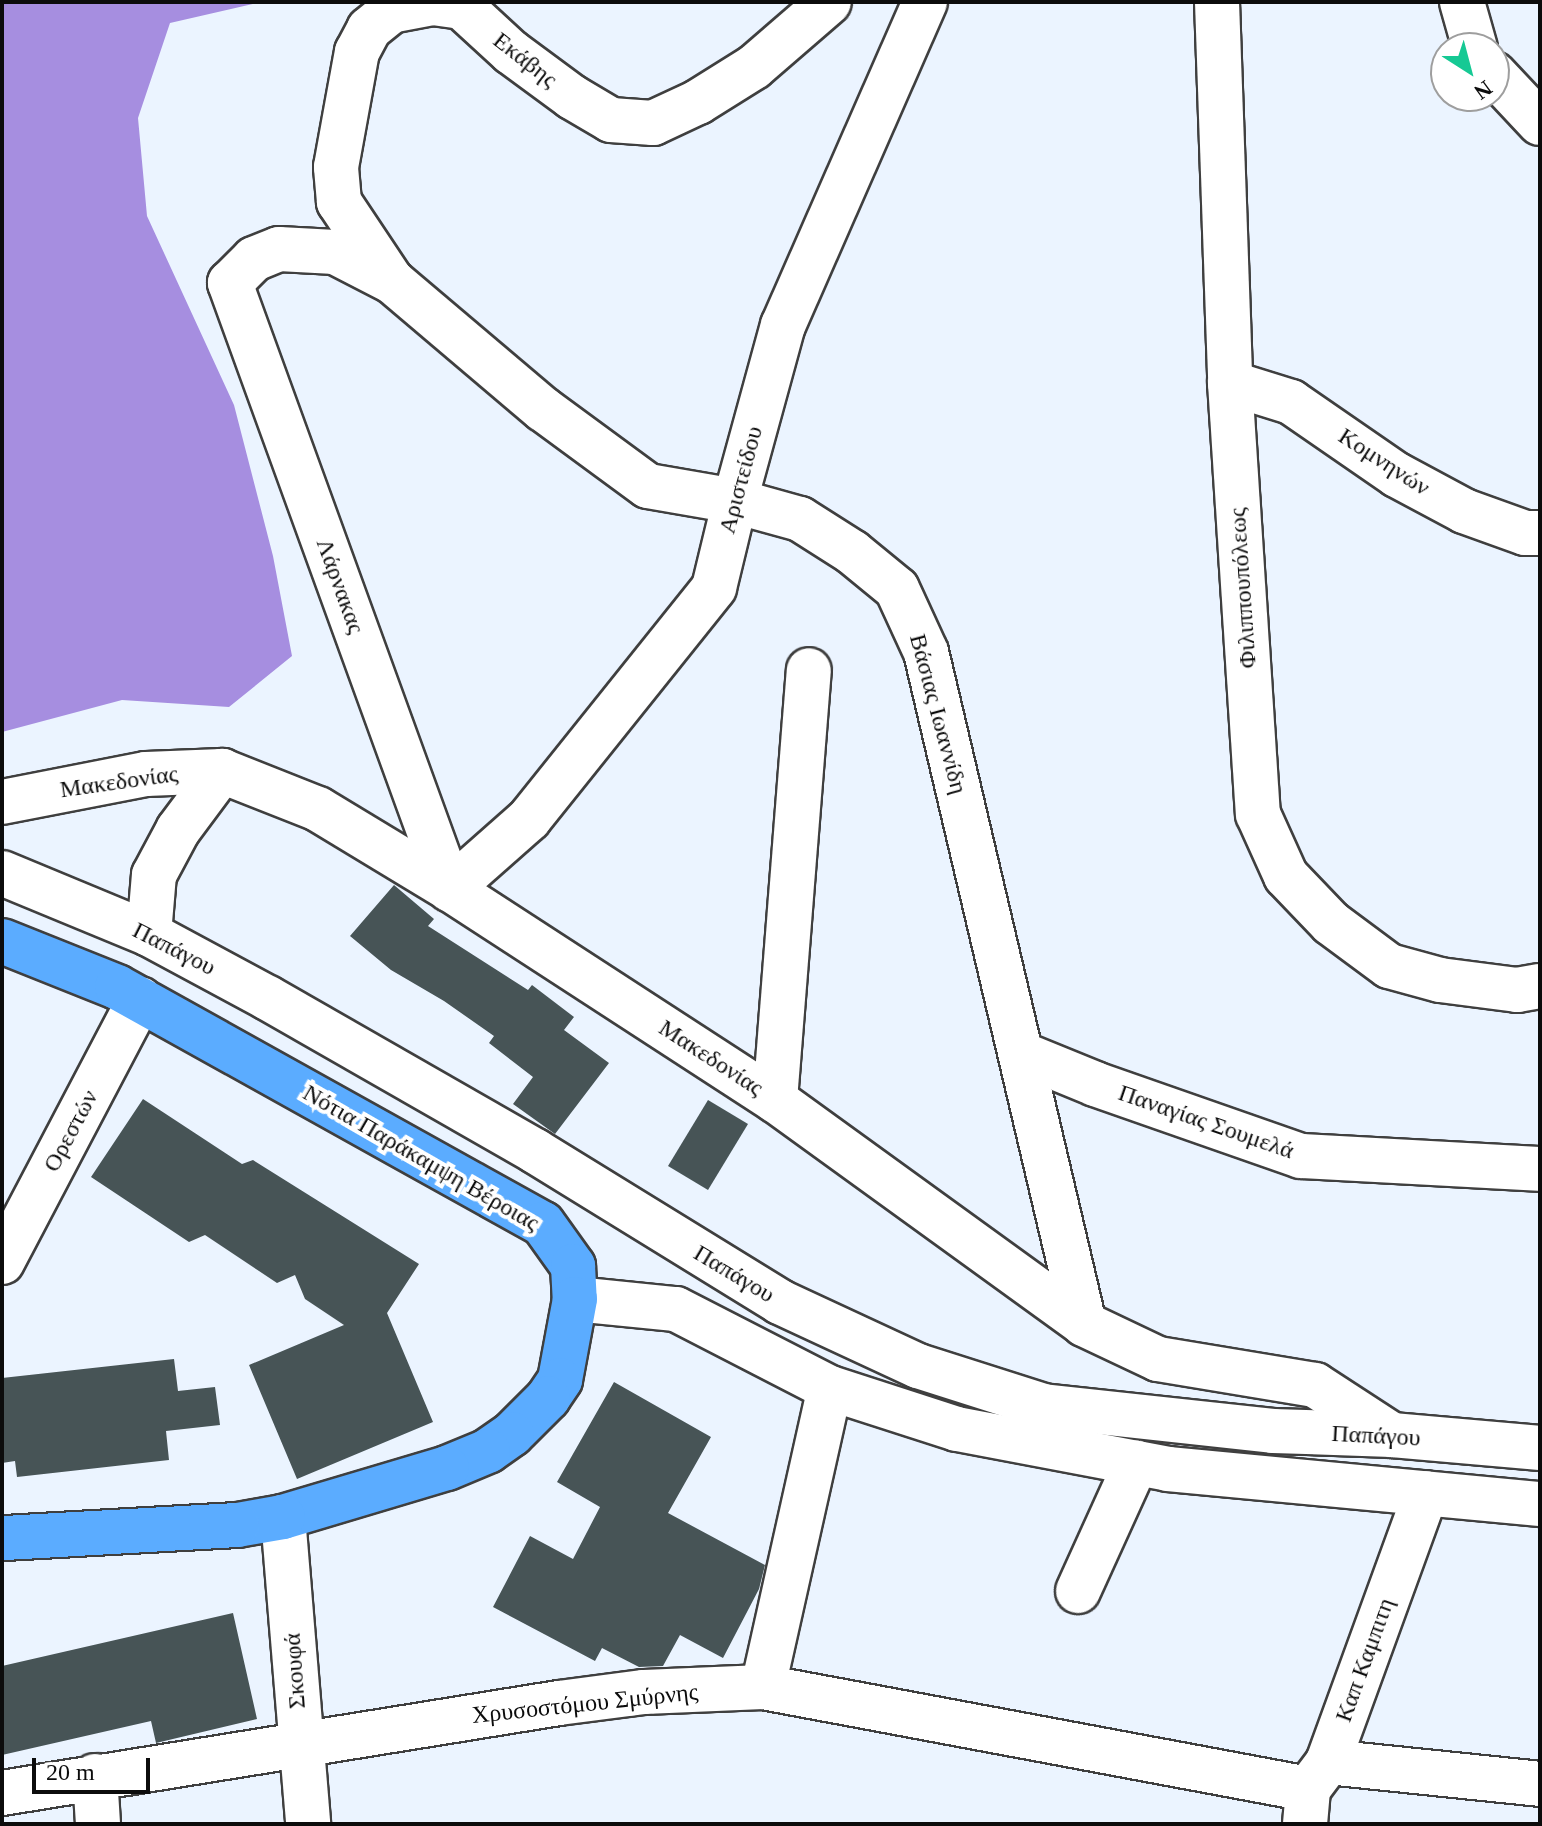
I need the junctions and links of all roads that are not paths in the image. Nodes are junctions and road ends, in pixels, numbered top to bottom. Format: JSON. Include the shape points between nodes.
{"nodes":[{"id":1,"x":829,"y":2,"type":"edge"},
{"id":2,"x":925,"y":2,"type":"edge"},
{"id":3,"x":1217,"y":2,"type":"edge"},
{"id":4,"x":1462,"y":2,"type":"edge"},
{"id":5,"x":1470,"y":32,"type":"edge"},
{"id":6,"x":1510,"y":91,"type":"edge"},
{"id":7,"x":1540,"y":123,"type":"edge"},
{"id":8,"x":393,"y":282,"type":"junction"},
{"id":9,"x":230,"y":283,"type":"joint"},
{"id":10,"x":1230,"y":383,"type":"junction"},
{"id":11,"x":735,"y":501,"type":"junction"},
{"id":12,"x":1540,"y":533,"type":"edge"},
{"id":13,"x":809,"y":670,"type":"dead end"},
{"id":14,"x":222,"y":771,"type":"junction"},
{"id":15,"x":2,"y":802,"type":"edge"},
{"id":16,"x":2,"y":873,"type":"edge"},
{"id":17,"x":450,"y":889,"type":"junction"},
{"id":18,"x":149,"y":934,"type":"junction"},
{"id":19,"x":2,"y":941,"type":"edge"},
{"id":20,"x":1540,"y":986,"type":"edge"},
{"id":21,"x":140,"y":999,"type":"junction"},
{"id":22,"x":1022,"y":1054,"type":"junction"},
{"id":23,"x":775,"y":1100,"type":"junction"},
{"id":24,"x":1540,"y":1169,"type":"edge"},
{"id":25,"x":2,"y":1262,"type":"edge"},
{"id":26,"x":575,"y":1299,"type":"junction"},
{"id":27,"x":1084,"y":1324,"type":"junction"},
{"id":28,"x":830,"y":1388,"type":"junction"},
{"id":29,"x":1392,"y":1435,"type":"junction"},
{"id":30,"x":1535,"y":1437,"type":"edge"},
{"id":31,"x":1136,"y":1463,"type":"junction"},
{"id":32,"x":1426,"y":1493,"type":"junction"},
{"id":33,"x":1540,"y":1504,"type":"edge"},
{"id":34,"x":283,"y":1517,"type":"junction"},
{"id":35,"x":6,"y":1532,"type":"edge"},
{"id":36,"x":1078,"y":1591,"type":"dead end"},
{"id":37,"x":763,"y":1687,"type":"junction"},
{"id":38,"x":300,"y":1743,"type":"junction"},
{"id":39,"x":95,"y":1776,"type":"junction"},
{"id":40,"x":1540,"y":1784,"type":"edge"},
{"id":41,"x":1314,"y":1792,"type":"edge"},
{"id":42,"x":2,"y":1793,"type":"edge"},
{"id":43,"x":98,"y":1824,"type":"edge"},
{"id":44,"x":308,"y":1824,"type":"edge"}],
"edges":[{"from":1,"to":8,"type":"street","name":"Εκάβης","via":[[754,67],[653,123],[611,120],[572,97],[462,7],[433,3],[391,11],[369,29],[357,52],[336,167],[339,202]]},
{"from":2,"to":11,"type":"street","name":"Αριστείδου","via":[[783,325]]},
{"from":3,"to":10,"type":"street","name":"Φιλιππουπόλεως"},
{"from":4,"to":5,"type":"street"},
{"from":6,"to":7,"type":"street"},
{"from":8,"to":9,"type":"street","name":"Βάσιας Ιωαννίδη","via":[[335,252],[304,248],[279,249],[254,259]]},
{"from":8,"to":11,"type":"street","name":"Βάσιας Ιωαννίδη","via":[[543,409],[648,486]]},
{"from":9,"to":17,"type":"street","name":"Λάρνακας"},
{"from":10,"to":12,"type":"street","name":"Κομνηνών","via":[[1291,402],[1397,475],[1464,511],[1525,533]]},
{"from":10,"to":20,"type":"street","name":"Φιλιππουπόλεως","via":[[1258,814],[1286,876],[1331,923],[1389,966],[1440,980],[1517,990]]},
{"from":11,"to":17,"type":"street","name":"Αριστείδου","via":[[714,588],[529,819]]},
{"from":11,"to":22,"type":"street","name":"Βάσιας Ιωαννίδη","via":[[800,519],[897,589],[926,652]]},
{"from":13,"to":23,"type":"street"},
{"from":14,"to":15,"type":"street","name":"Μακεδονίας","via":[[146,774]]},
{"from":14,"to":17,"type":"street","name":"Μακεδονίας","via":[[318,809]]},
{"from":14,"to":18,"type":"street","via":[[178,830],[154,875]]},
{"from":16,"to":18,"type":"street","name":"Παπάγου"},
{"from":17,"to":23,"type":"street","name":"Μακεδονίας"},
{"from":18,"to":29,"type":"street","name":"Παπάγου","via":[[535,1151],[780,1302],[918,1366],[1043,1406],[1273,1431]]},
{"from":19,"to":21,"type":"main road","name":"Νότια Παράκαμψη Βέροιας"},
{"from":21,"to":25,"type":"street","name":"Ορεστών"},
{"from":21,"to":26,"type":"main road","name":"Νότια Παράκαμψη Βέροιας","via":[[543,1224],[573,1266]]},
{"from":22,"to":24,"type":"street","name":"Παναγίας Σουμελά","via":[[1301,1156]]},
{"from":22,"to":27,"type":"street","name":"Βάσιας Ιωαννίδη"},
{"from":23,"to":27,"type":"street","name":"Μακεδονίας"},
{"from":26,"to":28,"type":"street","name":"Παπάγου","via":[[676,1309]]},
{"from":26,"to":34,"type":"main road","name":"Νότια Παράκαμψη Βέροιας","via":[[560,1380],[512,1434],[447,1468]]},
{"from":27,"to":29,"type":"street","name":"Μακεδονίας","via":[[1158,1359],[1315,1385]]},
{"from":28,"to":31,"type":"street","name":"Παπάγου","via":[[957,1429]]},
{"from":28,"to":37,"type":"street"},
{"from":29,"to":30,"type":"street","name":"Παπάγου"},
{"from":31,"to":32,"type":"street","name":"Παπάγου"},
{"from":31,"to":36,"type":"street"},
{"from":32,"to":33,"type":"street","name":"Παπάγου"},
{"from":32,"to":41,"type":"street","name":"Καπ Καμπιτη"},
{"from":34,"to":35,"type":"main road","name":"Νότια Παράκαμψη Βέροιας","via":[[184,1529]]},
{"from":34,"to":38,"type":"street","name":"Σκουφά"},
{"from":37,"to":38,"type":"street","name":"Χρυσοστόμου Σμύρνης","via":[[630,1694]]},
{"from":37,"to":41,"type":"street","name":"Χρυσοστόμου Σμύρνης"},
{"from":38,"to":39,"type":"street","name":"Χρυσοστόμου Σμύρνης"},
{"from":38,"to":44,"type":"street","name":"Σκουφά"},
{"from":39,"to":42,"type":"street","name":"Χρυσοστόμου Σμύρνης"},
{"from":39,"to":43,"type":"street"},
{"from":40,"to":41,"type":"street","name":"Χρυσοστόμου Σμύρνης"}]}
